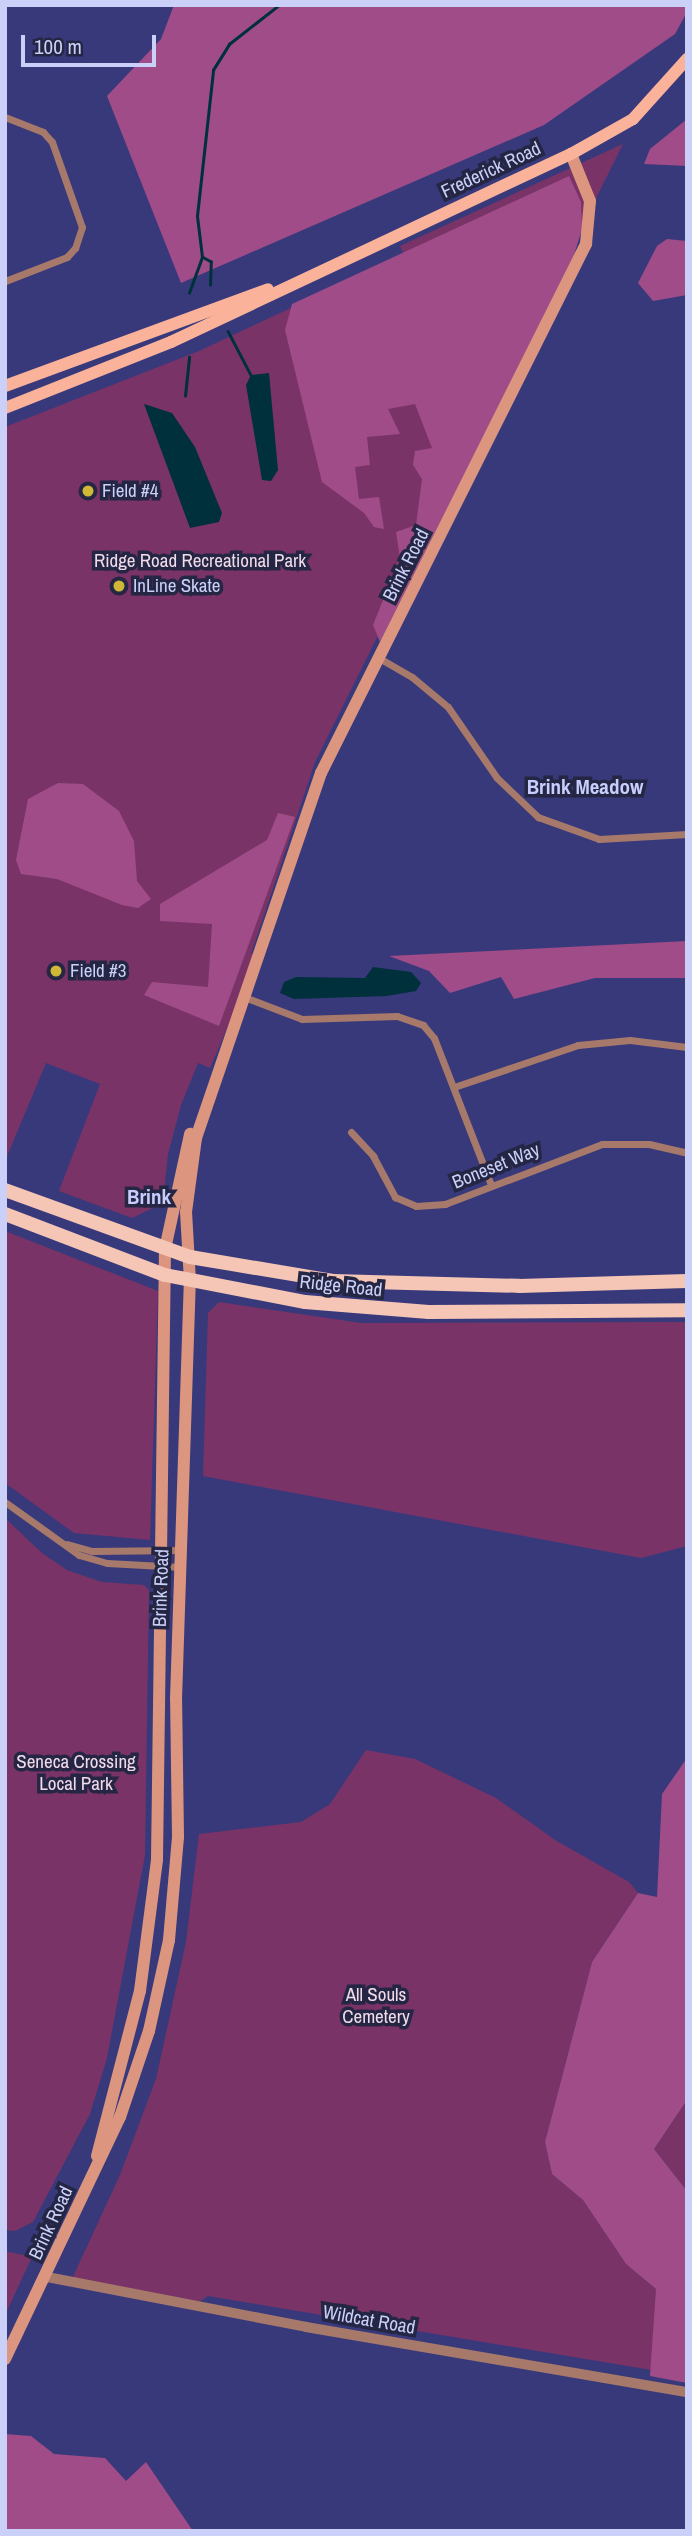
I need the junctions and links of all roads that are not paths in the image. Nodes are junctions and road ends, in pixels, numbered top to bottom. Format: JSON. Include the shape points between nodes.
{"nodes":[{"id":1,"x":687,"y":59,"type":"edge"},
{"id":2,"x":5,"y":117,"type":"edge"},
{"id":3,"x":571,"y":154,"type":"junction"},
{"id":4,"x":5,"y":281,"type":"edge"},
{"id":5,"x":289,"y":284,"type":"junction"},
{"id":6,"x":5,"y":386,"type":"edge"},
{"id":7,"x":5,"y":408,"type":"edge"},
{"id":8,"x":379,"y":659,"type":"junction"},
{"id":9,"x":687,"y":834,"type":"edge"},
{"id":10,"x":244,"y":997,"type":"junction"},
{"id":11,"x":687,"y":1047,"type":"edge"},
{"id":12,"x":454,"y":1087,"type":"junction"},
{"id":13,"x":351,"y":1132,"type":"dead end"},
{"id":14,"x":687,"y":1153,"type":"edge"},
{"id":15,"x":491,"y":1185,"type":"junction"},
{"id":16,"x":5,"y":1190,"type":"edge"},
{"id":17,"x":5,"y":1214,"type":"edge"},
{"id":18,"x":165,"y":1249,"type":"junction"},
{"id":19,"x":190,"y":1257,"type":"junction"},
{"id":20,"x":165,"y":1275,"type":"junction"},
{"id":21,"x":687,"y":1281,"type":"edge"},
{"id":22,"x":190,"y":1282,"type":"junction"},
{"id":23,"x":687,"y":1310,"type":"edge"},
{"id":24,"x":5,"y":1502,"type":"edge"},
{"id":25,"x":56,"y":1541,"type":"junction"},
{"id":26,"x":182,"y":1550,"type":"junction"},
{"id":27,"x":159,"y":1551,"type":"junction"},
{"id":28,"x":158,"y":1566,"type":"junction"},
{"id":29,"x":181,"y":1567,"type":"junction"},
{"id":30,"x":93,"y":2177,"type":"junction"},
{"id":31,"x":47,"y":2277,"type":"junction"},
{"id":32,"x":5,"y":2359,"type":"edge"},
{"id":33,"x":687,"y":2392,"type":"edge"}],
"edges":[{"from":1,"to":3,"type":"main road","name":"Frederick Road","via":[[633,119]]},
{"from":2,"to":4,"type":"street","via":[[43,132],[52,142],[82,227],[75,248],[66,257]]},
{"from":3,"to":5,"type":"main road","name":"Frederick Road"},
{"from":3,"to":8,"type":"main road","name":"Brink Road","via":[[590,201],[586,244]]},
{"from":5,"to":6,"type":"main road","name":"Frederick Road"},
{"from":5,"to":7,"type":"main road","name":"Frederick Road","via":[[159,347]]},
{"from":8,"to":9,"type":"street","via":[[412,677],[448,707],[497,778],[538,817],[599,839]]},
{"from":8,"to":10,"type":"main road","name":"Brink Road","via":[[321,773]]},
{"from":10,"to":12,"type":"street","via":[[302,1019],[397,1016],[415,1020],[434,1038]]},
{"from":10,"to":18,"type":"main road","name":"Brink Road","via":[[187,1143]]},
{"from":10,"to":19,"type":"main road","name":"Brink Road","via":[[196,1138],[187,1191]]},
{"from":11,"to":12,"type":"street","via":[[630,1040],[578,1045]]},
{"from":12,"to":15,"type":"street"},
{"from":13,"to":15,"type":"street","name":"Boneset Way","via":[[373,1156],[395,1197],[416,1206],[444,1204]]},
{"from":14,"to":15,"type":"street","name":"Boneset Way","via":[[649,1144],[602,1143]]},
{"from":16,"to":18,"type":"highway","name":"Ridge Road"},
{"from":17,"to":20,"type":"highway","name":"Ridge Road"},
{"from":18,"to":19,"type":"highway","name":"Ridge Road"},
{"from":18,"to":20,"type":"main road","name":"Brink Road"},
{"from":19,"to":21,"type":"highway","name":"Ridge Road","via":[[333,1281],[519,1286]]},
{"from":19,"to":22,"type":"main road","name":"Brink Road"},
{"from":20,"to":22,"type":"highway","name":"Ridge Road"},
{"from":20,"to":27,"type":"main road","name":"Brink Road"},
{"from":22,"to":23,"type":"highway","name":"Ridge Road","via":[[346,1308]]},
{"from":22,"to":26,"type":"main road","name":"Brink Road"},
{"from":24,"to":25,"type":"street"},
{"from":25,"to":27,"type":"street","via":[[92,1551]]},
{"from":25,"to":28,"type":"street","via":[[107,1563]]},
{"from":26,"to":27,"type":"street"},
{"from":26,"to":29,"type":"main road","name":"Brink Road"},
{"from":27,"to":28,"type":"main road","name":"Brink Road"},
{"from":28,"to":29,"type":"street"},
{"from":28,"to":30,"type":"main road","name":"Brink Road","via":[[157,1860],[140,1991]]},
{"from":29,"to":30,"type":"main road","name":"Brink Road","via":[[178,1837],[169,1940],[135,2078]]},
{"from":30,"to":31,"type":"main road","name":"Brink Road"},
{"from":31,"to":32,"type":"main road","name":"Brink Road"},
{"from":31,"to":33,"type":"street","name":"Wildcat Road"}]}
